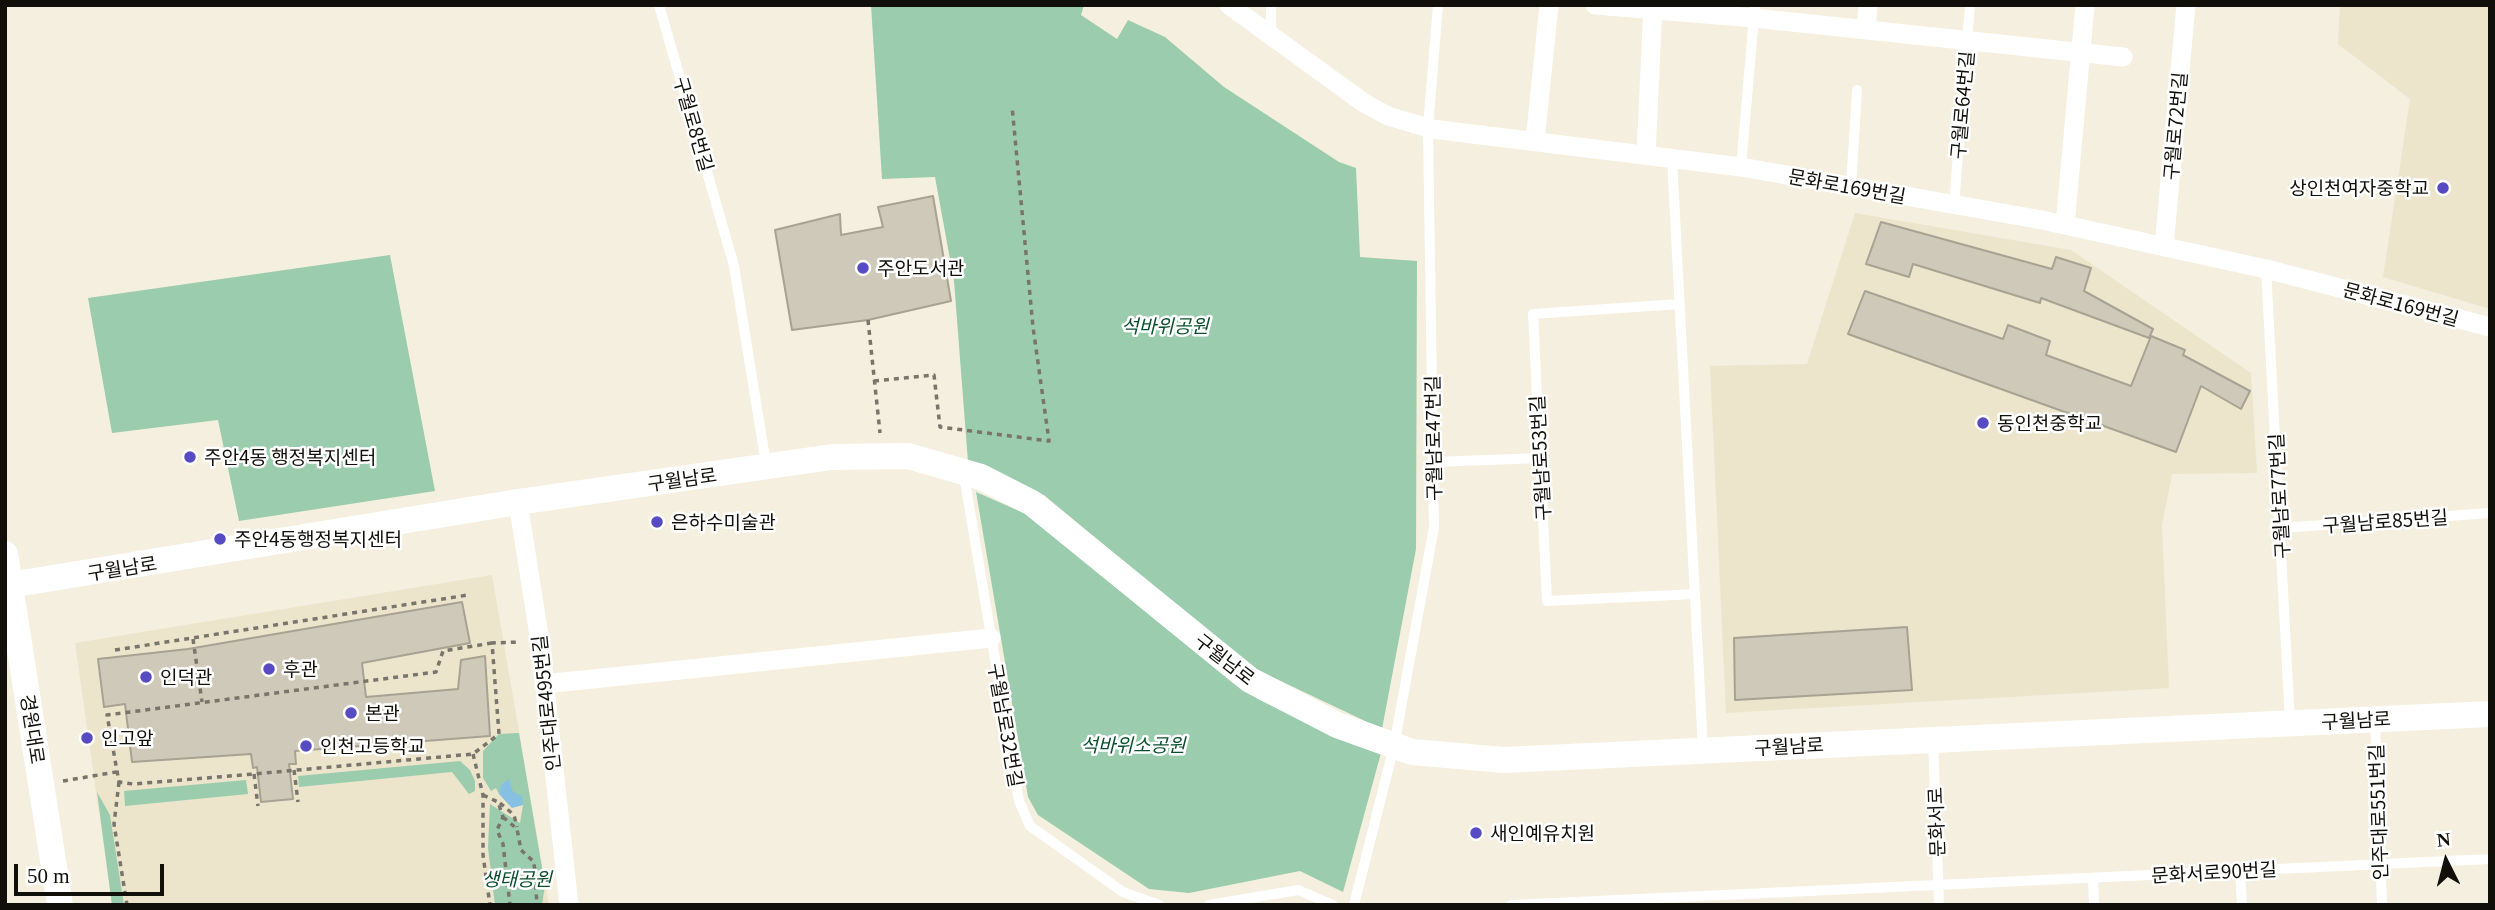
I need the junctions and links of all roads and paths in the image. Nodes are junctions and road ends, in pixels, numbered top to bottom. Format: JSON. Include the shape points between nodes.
{"nodes":[{"id":1,"x":659,"y":5,"type":"edge"},
{"id":2,"x":1229,"y":5,"type":"edge"},
{"id":3,"x":1271,"y":5,"type":"edge"},
{"id":4,"x":1438,"y":5,"type":"edge"},
{"id":5,"x":1549,"y":5,"type":"edge"},
{"id":6,"x":1595,"y":5,"type":"edge"},
{"id":7,"x":1868,"y":5,"type":"edge"},
{"id":8,"x":1970,"y":5,"type":"edge"},
{"id":9,"x":2085,"y":5,"type":"edge"},
{"id":10,"x":2186,"y":5,"type":"edge"},
{"id":11,"x":1653,"y":8,"type":"edge"},
{"id":12,"x":1755,"y":12,"type":"edge"},
{"id":13,"x":1866,"y":30,"type":"junction"},
{"id":14,"x":1271,"y":36,"type":"junction"},
{"id":15,"x":1967,"y":40,"type":"junction"},
{"id":16,"x":2082,"y":52,"type":"junction"},
{"id":17,"x":2123,"y":57,"type":"dead end"},
{"id":18,"x":1857,"y":90,"type":"dead end"},
{"id":19,"x":1012,"y":106,"type":"dead end"},
{"id":20,"x":1428,"y":127,"type":"junction"},
{"id":21,"x":1535,"y":141,"type":"junction"},
{"id":22,"x":1646,"y":155,"type":"junction"},
{"id":23,"x":1672,"y":159,"type":"junction"},
{"id":24,"x":1741,"y":167,"type":"junction"},
{"id":25,"x":1851,"y":186,"type":"junction"},
{"id":26,"x":1954,"y":205,"type":"junction"},
{"id":27,"x":2065,"y":225,"type":"junction"},
{"id":28,"x":2164,"y":247,"type":"junction"},
{"id":29,"x":2266,"y":269,"type":"junction"},
{"id":30,"x":1679,"y":304,"type":"junction"},
{"id":31,"x":868,"y":320,"type":"dead end"},
{"id":32,"x":2490,"y":327,"type":"edge"},
{"id":33,"x":874,"y":381,"type":"junction"},
{"id":34,"x":883,"y":456,"type":"junction"},
{"id":35,"x":1540,"y":458,"type":"junction"},
{"id":36,"x":1433,"y":462,"type":"junction"},
{"id":37,"x":767,"y":468,"type":"junction"},
{"id":38,"x":964,"y":472,"type":"junction"},
{"id":39,"x":518,"y":502,"type":"junction"},
{"id":40,"x":2490,"y":513,"type":"edge"},
{"id":41,"x":2281,"y":528,"type":"junction"},
{"id":42,"x":5,"y":554,"type":"edge"},
{"id":43,"x":8,"y":585,"type":"edge"},
{"id":44,"x":468,"y":594,"type":"dead end"},
{"id":45,"x":1695,"y":594,"type":"junction"},
{"id":46,"x":991,"y":638,"type":"junction"},
{"id":47,"x":193,"y":639,"type":"junction"},
{"id":48,"x":540,"y":642,"type":"junction"},
{"id":49,"x":492,"y":643,"type":"junction"},
{"id":50,"x":116,"y":650,"type":"dead end"},
{"id":51,"x":544,"y":684,"type":"junction"},
{"id":52,"x":202,"y":703,"type":"junction"},
{"id":53,"x":2490,"y":713,"type":"edge"},
{"id":54,"x":2375,"y":719,"type":"junction"},
{"id":55,"x":2290,"y":723,"type":"junction"},
{"id":56,"x":1933,"y":740,"type":"junction"},
{"id":57,"x":1394,"y":746,"type":"junction"},
{"id":58,"x":1703,"y":750,"type":"junction"},
{"id":59,"x":473,"y":754,"type":"junction"},
{"id":60,"x":294,"y":770,"type":"junction"},
{"id":61,"x":117,"y":772,"type":"junction"},
{"id":62,"x":254,"y":775,"type":"junction"},
{"id":63,"x":119,"y":782,"type":"junction"},
{"id":64,"x":41,"y":785,"type":"junction"},
{"id":65,"x":483,"y":795,"type":"junction"},
{"id":66,"x":298,"y":802,"type":"dead end"},
{"id":67,"x":498,"y":802,"type":"junction"},
{"id":68,"x":258,"y":806,"type":"dead end"},
{"id":69,"x":503,"y":817,"type":"junction"},
{"id":70,"x":517,"y":829,"type":"junction"},
{"id":71,"x":2490,"y":859,"type":"edge"},
{"id":72,"x":2380,"y":864,"type":"junction"},
{"id":73,"x":2241,"y":871,"type":"junction"},
{"id":74,"x":2093,"y":878,"type":"junction"},
{"id":75,"x":1939,"y":885,"type":"junction"},
{"id":76,"x":60,"y":905,"type":"edge"},
{"id":77,"x":127,"y":905,"type":"edge"},
{"id":78,"x":490,"y":905,"type":"edge"},
{"id":79,"x":510,"y":905,"type":"edge"},
{"id":80,"x":537,"y":905,"type":"edge"},
{"id":81,"x":569,"y":905,"type":"edge"},
{"id":82,"x":1159,"y":905,"type":"edge"},
{"id":83,"x":1209,"y":905,"type":"edge"},
{"id":84,"x":1333,"y":905,"type":"edge"},
{"id":85,"x":1354,"y":905,"type":"edge"},
{"id":86,"x":1511,"y":905,"type":"edge"},
{"id":87,"x":1939,"y":905,"type":"edge"},
{"id":88,"x":2094,"y":905,"type":"edge"},
{"id":89,"x":2242,"y":905,"type":"edge"},
{"id":90,"x":2382,"y":905,"type":"edge"}],
"edges":[{"from":1,"to":37,"type":"lane","name":"구월로8번길","via":[[728,242]]},
{"from":2,"to":14,"type":"street","name":"문화로169번길"},
{"from":3,"to":14,"type":"lane"},
{"from":4,"to":20,"type":"lane","name":"구월남로47번길"},
{"from":5,"to":21,"type":"street"},
{"from":6,"to":11,"type":"street"},
{"from":7,"to":13,"type":"street"},
{"from":8,"to":15,"type":"lane","name":"구월로64번길"},
{"from":9,"to":16,"type":"street"},
{"from":10,"to":28,"type":"street","name":"구월로72번길"},
{"from":11,"to":12,"type":"street"},
{"from":11,"to":22,"type":"street"},
{"from":12,"to":13,"type":"street"},
{"from":12,"to":24,"type":"lane"},
{"from":13,"to":15,"type":"street"},
{"from":14,"to":20,"type":"street","name":"문화로169번길","via":[[1364,103],[1388,116]]},
{"from":15,"to":16,"type":"street"},
{"from":15,"to":26,"type":"lane","name":"구월로64번길"},
{"from":16,"to":17,"type":"street"},
{"from":16,"to":27,"type":"street"},
{"from":18,"to":25,"type":"lane"},
{"from":19,"to":33,"type":"path","via":[[1049,441],[940,427],[934,375]]},
{"from":20,"to":21,"type":"street","name":"문화로169번길"},
{"from":20,"to":36,"type":"lane","name":"구월남로47번길"},
{"from":21,"to":22,"type":"street","name":"문화로169번길"},
{"from":22,"to":23,"type":"street","name":"문화로169번길"},
{"from":23,"to":24,"type":"street","name":"문화로169번길"},
{"from":23,"to":30,"type":"lane"},
{"from":24,"to":25,"type":"street","name":"문화로169번길"},
{"from":25,"to":26,"type":"street","name":"문화로169번길"},
{"from":26,"to":27,"type":"street","name":"문화로169번길"},
{"from":27,"to":28,"type":"street","name":"문화로169번길"},
{"from":28,"to":29,"type":"street","name":"문화로169번길"},
{"from":29,"to":32,"type":"street","name":"문화로169번길"},
{"from":29,"to":41,"type":"lane","name":"구월남로77번길"},
{"from":30,"to":35,"type":"lane","name":"구월남로53번길","via":[[1533,314]]},
{"from":30,"to":45,"type":"lane"},
{"from":31,"to":33,"type":"path"},
{"from":33,"to":34,"type":"path"},
{"from":34,"to":37,"type":"street","name":"구월남로","via":[[832,457]]},
{"from":34,"to":38,"type":"street","name":"구월남로","via":[[908,456]]},
{"from":35,"to":36,"type":"lane"},
{"from":35,"to":45,"type":"lane","name":"구월남로53번길","via":[[1547,601]]},
{"from":36,"to":57,"type":"lane","name":"구월남로47번길","via":[[1434,527]]},
{"from":37,"to":39,"type":"street","name":"구월남로"},
{"from":38,"to":46,"type":"lane","name":"구월남로32번길"},
{"from":38,"to":57,"type":"street","name":"구월남로","via":[[1032,503],[1250,680],[1337,725]]},
{"from":39,"to":43,"type":"street","name":"구월남로"},
{"from":39,"to":48,"type":"street","name":"인주대로495번길"},
{"from":40,"to":41,"type":"lane","name":"구월남로85번길"},
{"from":41,"to":55,"type":"lane","name":"구월남로77번길"},
{"from":42,"to":43,"type":"street","name":"경원대로"},
{"from":43,"to":64,"type":"street","name":"경원대로"},
{"from":44,"to":47,"type":"path"},
{"from":45,"to":58,"type":"lane"},
{"from":46,"to":51,"type":"street"},
{"from":46,"to":82,"type":"lane","name":"구월남로32번길","via":[[1019,801],[1030,826],[1123,892]]},
{"from":47,"to":50,"type":"path"},
{"from":47,"to":52,"type":"path"},
{"from":48,"to":49,"type":"path"},
{"from":48,"to":51,"type":"street","name":"인주대로495번길"},
{"from":49,"to":52,"type":"path","via":[[443,651],[436,672]]},
{"from":49,"to":59,"type":"path","via":[[499,734]]},
{"from":51,"to":81,"type":"street","name":"인주대로495번길"},
{"from":52,"to":61,"type":"path","via":[[107,715]]},
{"from":53,"to":54,"type":"street","name":"구월남로"},
{"from":54,"to":55,"type":"street","name":"구월남로"},
{"from":54,"to":72,"type":"lane","name":"인주대로551번길"},
{"from":55,"to":56,"type":"street","name":"구월남로"},
{"from":56,"to":58,"type":"street","name":"구월남로"},
{"from":56,"to":75,"type":"lane","name":"문화서로"},
{"from":57,"to":58,"type":"street","name":"구월남로","via":[[1412,752],[1504,760]]},
{"from":57,"to":85,"type":"lane","name":"구월남로47번길"},
{"from":59,"to":60,"type":"path"},
{"from":59,"to":65,"type":"path"},
{"from":60,"to":62,"type":"path"},
{"from":60,"to":66,"type":"path"},
{"from":61,"to":63,"type":"path"},
{"from":61,"to":64,"type":"path"},
{"from":62,"to":63,"type":"path"},
{"from":62,"to":68,"type":"path"},
{"from":63,"to":77,"type":"path","via":[[114,824]]},
{"from":64,"to":76,"type":"street","name":"경원대로"},
{"from":65,"to":67,"type":"path"},
{"from":65,"to":78,"type":"path","via":[[483,855]]},
{"from":67,"to":69,"type":"path"},
{"from":67,"to":70,"type":"path","via":[[514,815]]},
{"from":69,"to":70,"type":"path"},
{"from":69,"to":79,"type":"path","via":[[497,830],[503,844]]},
{"from":70,"to":80,"type":"path","via":[[521,850],[534,862]]},
{"from":71,"to":72,"type":"lane","name":"문화서로90번길"},
{"from":72,"to":73,"type":"lane","name":"문화서로90번길"},
{"from":72,"to":90,"type":"lane","name":"인주대로551번길"},
{"from":73,"to":74,"type":"lane","name":"문화서로90번길"},
{"from":73,"to":89,"type":"lane"},
{"from":74,"to":75,"type":"lane","name":"문화서로90번길"},
{"from":74,"to":88,"type":"lane"},
{"from":75,"to":86,"type":"lane","name":"문화서로90번길"},
{"from":75,"to":87,"type":"lane","name":"문화서로"},
{"from":83,"to":84,"type":"lane","via":[[1298,890]]}]}
